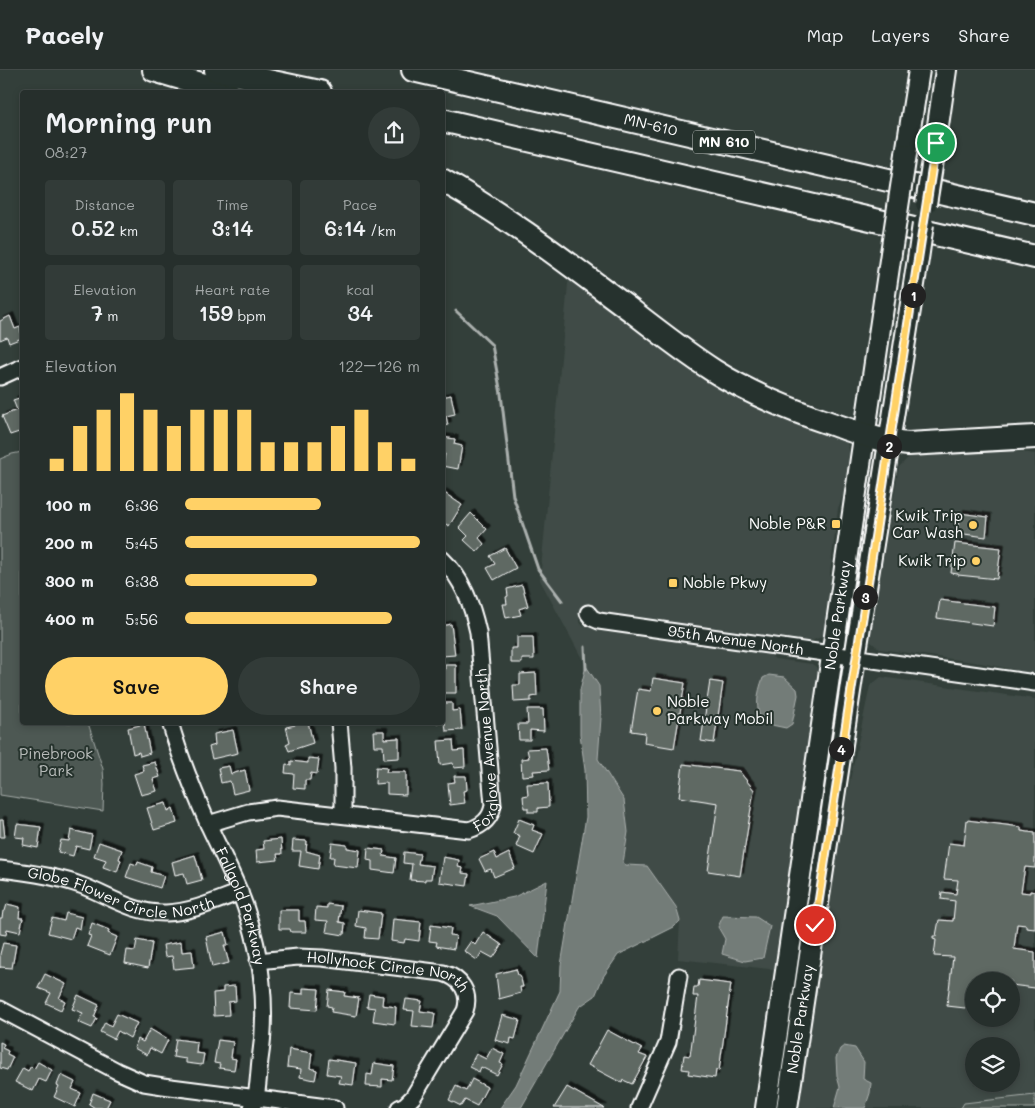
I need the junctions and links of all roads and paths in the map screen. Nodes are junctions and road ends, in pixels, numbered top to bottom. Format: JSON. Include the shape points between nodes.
{"nodes":[{"id":1,"x":154,"y":70,"type":"edge"},
{"id":2,"x":216,"y":70,"type":"edge"},
{"id":3,"x":413,"y":70,"type":"edge"},
{"id":4,"x":919,"y":70,"type":"edge"},
{"id":5,"x":946,"y":70,"type":"edge"},
{"id":6,"x":221,"y":90,"type":"edge"},
{"id":7,"x":311,"y":90,"type":"edge"},
{"id":8,"x":445,"y":121,"type":"edge"},
{"id":9,"x":445,"y":182,"type":"edge"},
{"id":10,"x":1035,"y":214,"type":"edge"},
{"id":11,"x":1035,"y":257,"type":"edge"},
{"id":12,"x":20,"y":368,"type":"edge"},
{"id":13,"x":0,"y":378,"type":"edge"},
{"id":14,"x":864,"y":435,"type":"junction"},
{"id":15,"x":1035,"y":438,"type":"edge"},
{"id":16,"x":988,"y":440,"type":"junction"},
{"id":17,"x":890,"y":443,"type":"junction"},
{"id":18,"x":1035,"y":448,"type":"edge"},
{"id":19,"x":445,"y":562,"type":"edge"},
{"id":20,"x":588,"y":612,"type":"dead end"},
{"id":21,"x":834,"y":654,"type":"junction"},
{"id":22,"x":855,"y":658,"type":"junction"},
{"id":23,"x":1035,"y":684,"type":"edge"},
{"id":24,"x":171,"y":725,"type":"edge"},
{"id":25,"x":339,"y":725,"type":"edge"},
{"id":26,"x":343,"y":814,"type":"junction"},
{"id":27,"x":208,"y":824,"type":"junction"},
{"id":28,"x":0,"y":869,"type":"edge"},
{"id":29,"x":240,"y":892,"type":"junction"},
{"id":30,"x":258,"y":961,"type":"junction"},
{"id":31,"x":679,"y":976,"type":"dead end"},
{"id":32,"x":0,"y":1009,"type":"edge"},
{"id":33,"x":256,"y":1105,"type":"edge"},
{"id":34,"x":335,"y":1108,"type":"edge"},
{"id":35,"x":399,"y":1108,"type":"edge"},
{"id":36,"x":639,"y":1108,"type":"edge"},
{"id":37,"x":766,"y":1108,"type":"edge"},
{"id":38,"x":788,"y":1108,"type":"edge"}],
"edges":[{"from":1,"to":6,"type":"highway"},
{"from":2,"to":7,"type":"highway"},
{"from":3,"to":10,"type":"highway","name":"MN-610","number":"MN 610"},
{"from":4,"to":14,"type":"main road","name":"Noble Parkway","bridge":true},
{"from":5,"to":17,"type":"main road","name":"Noble Parkway","bridge":true},
{"from":8,"to":11,"type":"highway"},
{"from":9,"to":14,"type":"highway","via":[[529,234],[715,372],[774,402]]},
{"from":12,"to":13,"type":"street"},
{"from":14,"to":17,"type":"highway"},
{"from":14,"to":21,"type":"main road","name":"Noble Parkway"},
{"from":15,"to":16,"type":"highway"},
{"from":16,"to":17,"type":"highway"},
{"from":16,"to":18,"type":"highway"},
{"from":17,"to":22,"type":"main road","name":"Noble Parkway"},
{"from":19,"to":26,"type":"street","name":"Foxglove Avenue North","via":[[466,592],[478,632],[492,812],[484,823],[469,830]]},
{"from":20,"to":21,"type":"street","name":"95th Avenue North","via":[[599,620]]},
{"from":21,"to":22,"type":"street","name":"95th Avenue North"},
{"from":21,"to":37,"type":"main road","name":"Noble Parkway"},
{"from":22,"to":23,"type":"street","name":"95th Avenue North"},
{"from":22,"to":38,"type":"main road","name":"Noble Parkway"},
{"from":24,"to":27,"type":"street","name":"Fallgold Parkway"},
{"from":25,"to":26,"type":"street"},
{"from":26,"to":27,"type":"street","name":"Foxglove Avenue North","via":[[277,808],[248,812]]},
{"from":27,"to":29,"type":"street","name":"Fallgold Parkway"},
{"from":28,"to":29,"type":"street","name":"Globe Flower Circle North","via":[[61,879],[129,907],[157,913],[183,912]]},
{"from":29,"to":30,"type":"street","name":"Fallgold Parkway"},
{"from":30,"to":33,"type":"street","name":"Fallgold Parkway","via":[[264,1017]]},
{"from":30,"to":35,"type":"street","name":"Hollyhock Circle North","via":[[322,958],[443,973],[462,984],[467,998],[465,1011],[413,1097]]},
{"from":31,"to":36,"type":"street","via":[[668,1042]]},
{"from":32,"to":33,"type":"street","via":[[139,1081]]},
{"from":33,"to":34,"type":"street"}]}
